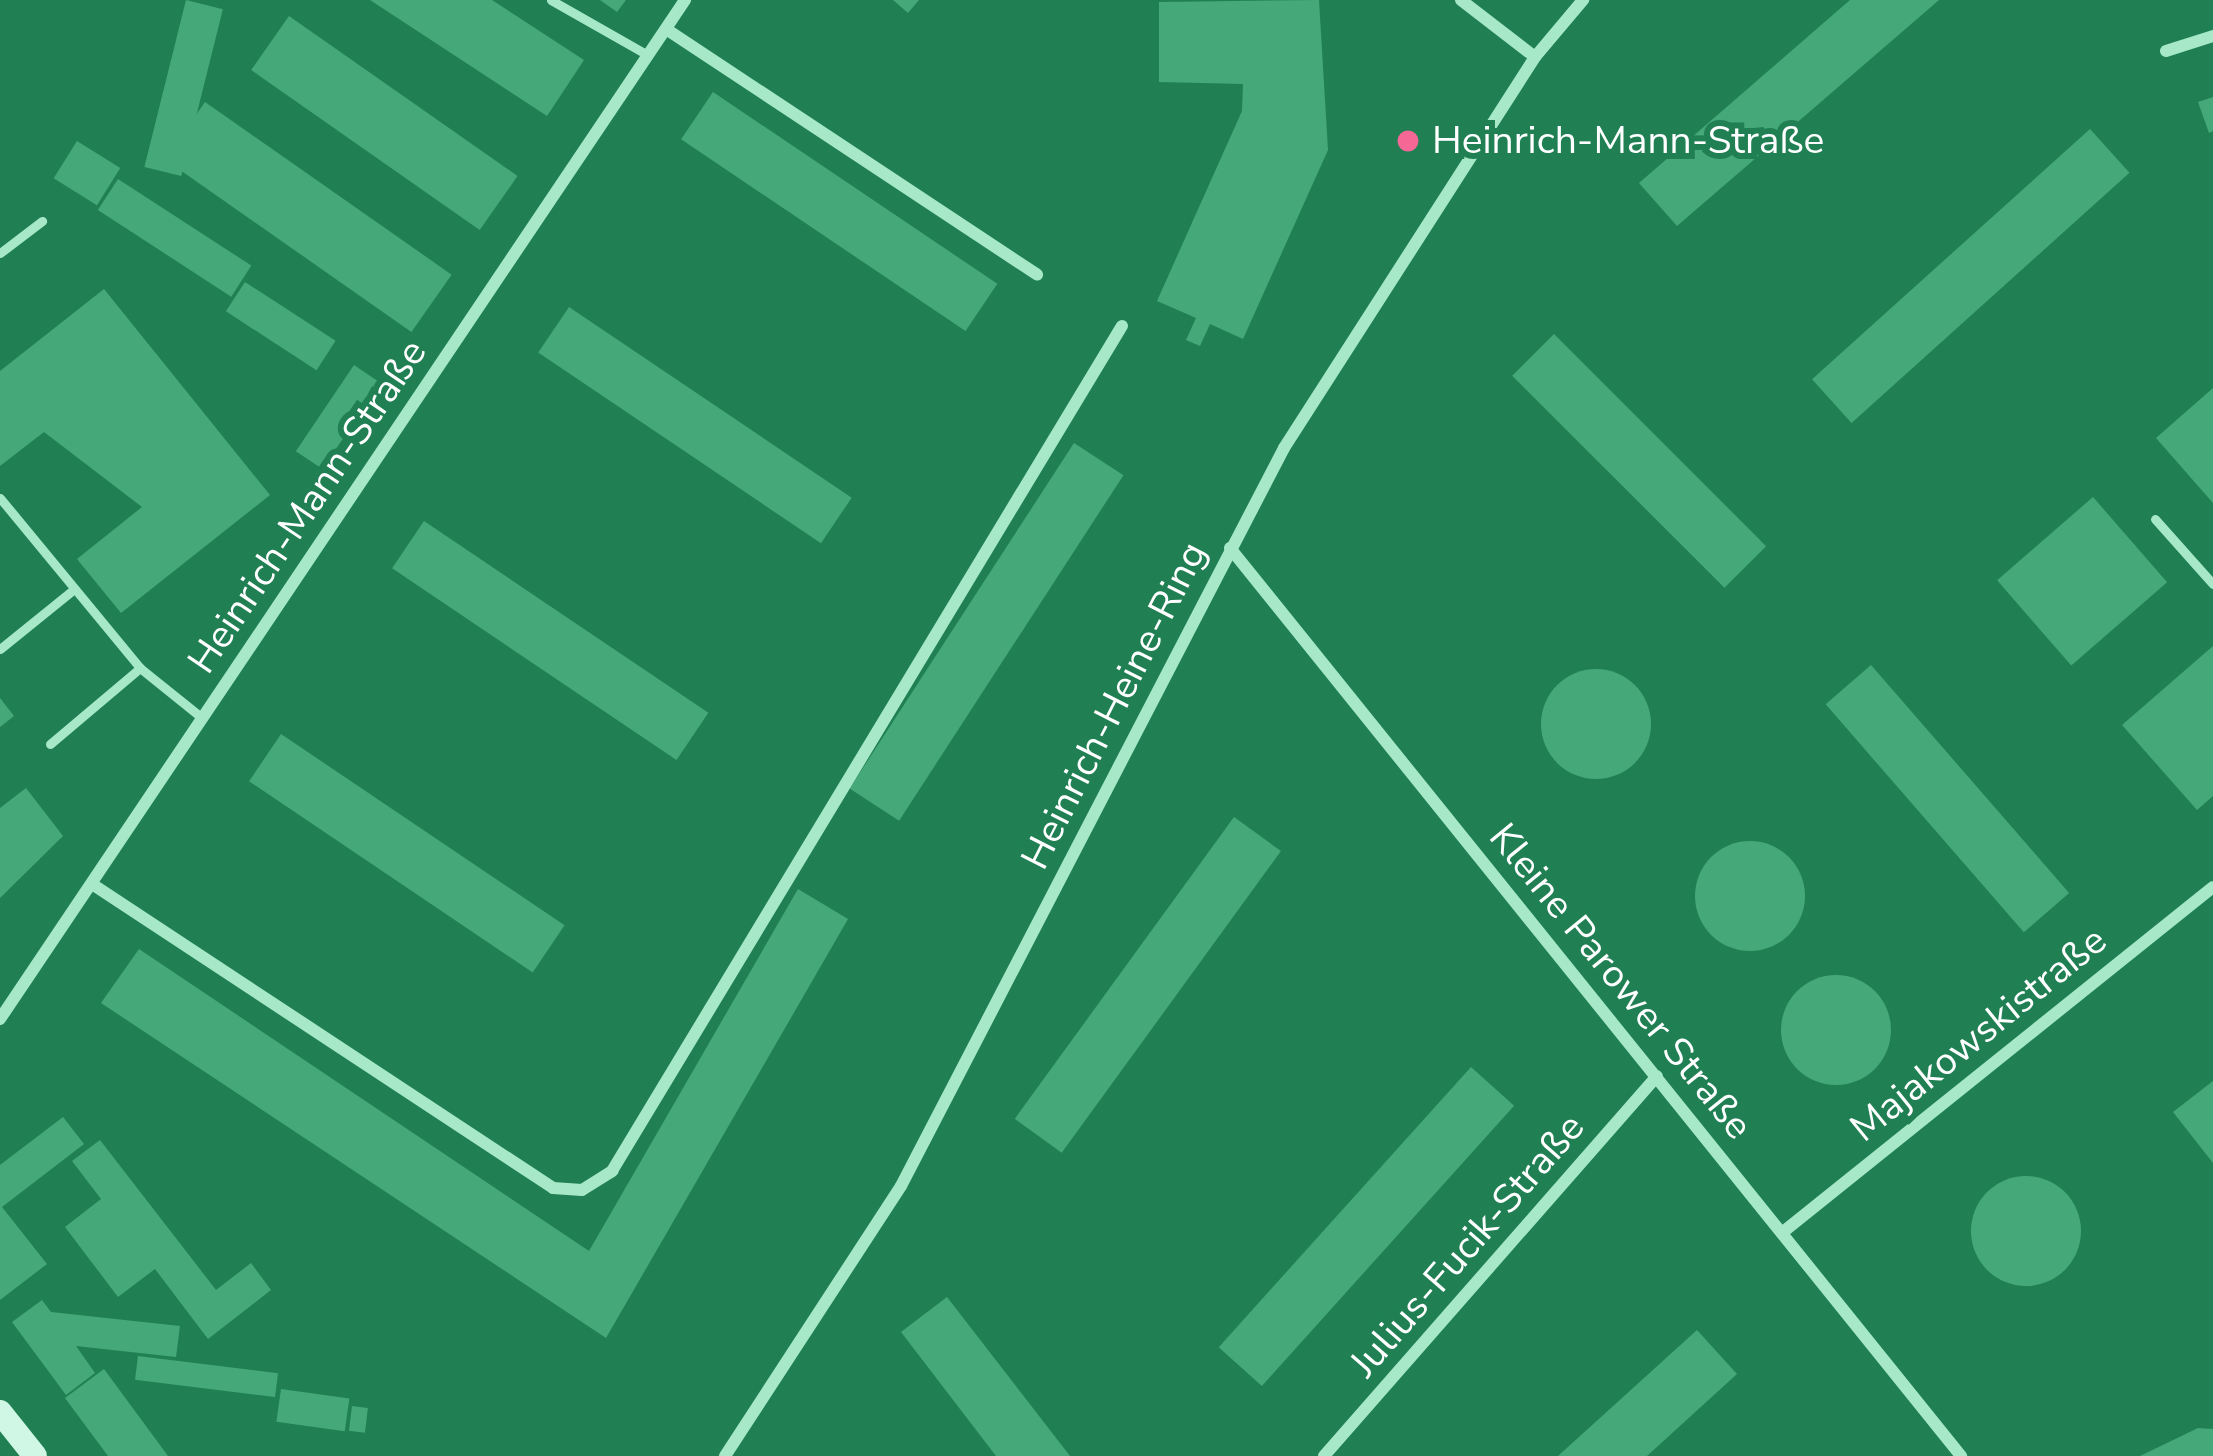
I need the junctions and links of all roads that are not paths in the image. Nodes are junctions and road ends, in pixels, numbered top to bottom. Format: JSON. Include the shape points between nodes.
{"nodes":[{"id":1,"x":551,"y":0,"type":"edge"},
{"id":2,"x":685,"y":0,"type":"edge"},
{"id":3,"x":1461,"y":0,"type":"edge"},
{"id":4,"x":1583,"y":0,"type":"edge"},
{"id":5,"x":666,"y":29,"type":"junction"},
{"id":6,"x":2213,"y":36,"type":"edge"},
{"id":7,"x":2167,"y":52,"type":"dead end"},
{"id":8,"x":648,"y":55,"type":"junction"},
{"id":9,"x":1535,"y":57,"type":"junction"},
{"id":10,"x":42,"y":220,"type":"dead end"},
{"id":11,"x":0,"y":253,"type":"edge"},
{"id":12,"x":1037,"y":275,"type":"dead end"},
{"id":13,"x":1122,"y":326,"type":"dead end"},
{"id":14,"x":0,"y":497,"type":"edge"},
{"id":15,"x":10,"y":510,"type":"junction"},
{"id":16,"x":0,"y":518,"type":"edge"},
{"id":17,"x":2156,"y":519,"type":"dead end"},
{"id":18,"x":1230,"y":548,"type":"junction"},
{"id":19,"x":2213,"y":584,"type":"edge"},
{"id":20,"x":74,"y":589,"type":"junction"},
{"id":21,"x":0,"y":649,"type":"edge"},
{"id":22,"x":140,"y":668,"type":"junction"},
{"id":23,"x":201,"y":717,"type":"junction"},
{"id":24,"x":50,"y":744,"type":"dead end"},
{"id":25,"x":92,"y":884,"type":"junction"},
{"id":26,"x":2213,"y":887,"type":"edge"},
{"id":27,"x":0,"y":1019,"type":"edge"},
{"id":28,"x":1657,"y":1076,"type":"junction"},
{"id":29,"x":1783,"y":1232,"type":"junction"},
{"id":30,"x":0,"y":1412,"type":"edge"},
{"id":31,"x":34,"y":1456,"type":"edge"},
{"id":32,"x":725,"y":1456,"type":"edge"},
{"id":33,"x":1324,"y":1456,"type":"edge"},
{"id":34,"x":1961,"y":1456,"type":"edge"}],
"edges":[{"from":1,"to":8,"type":"lane"},
{"from":2,"to":5,"type":"street","name":"Heinrich-Mann-Straße"},
{"from":3,"to":9,"type":"street"},
{"from":4,"to":9,"type":"street","name":"Heinrich-Heine-Ring"},
{"from":5,"to":8,"type":"street","name":"Heinrich-Mann-Straße"},
{"from":5,"to":12,"type":"street"},
{"from":6,"to":7,"type":"street"},
{"from":8,"to":23,"type":"street","name":"Heinrich-Mann-Straße"},
{"from":9,"to":18,"type":"street","name":"Heinrich-Heine-Ring"},
{"from":10,"to":11,"type":"lane"},
{"from":13,"to":25,"type":"street","via":[[612,1171],[582,1190],[553,1188]]},
{"from":14,"to":15,"type":"lane"},
{"from":15,"to":16,"type":"lane"},
{"from":15,"to":20,"type":"lane"},
{"from":17,"to":19,"type":"lane"},
{"from":18,"to":28,"type":"street","name":"Kleine Parower Straße"},
{"from":18,"to":32,"type":"street","name":"Heinrich-Heine-Ring","via":[[901,1186]]},
{"from":20,"to":21,"type":"lane"},
{"from":20,"to":22,"type":"lane"},
{"from":22,"to":23,"type":"lane"},
{"from":22,"to":24,"type":"lane"},
{"from":23,"to":25,"type":"street","name":"Heinrich-Mann-Straße"},
{"from":25,"to":27,"type":"street","name":"Heinrich-Mann-Straße"},
{"from":26,"to":29,"type":"street","name":"Majakowskistraße"},
{"from":28,"to":29,"type":"street","name":"Kleine Parower Straße"},
{"from":28,"to":33,"type":"street","name":"Julius-Fucik-Straße"},
{"from":29,"to":34,"type":"street","name":"Kleine Parower Straße"},
{"from":30,"to":31,"type":"main road"}]}
